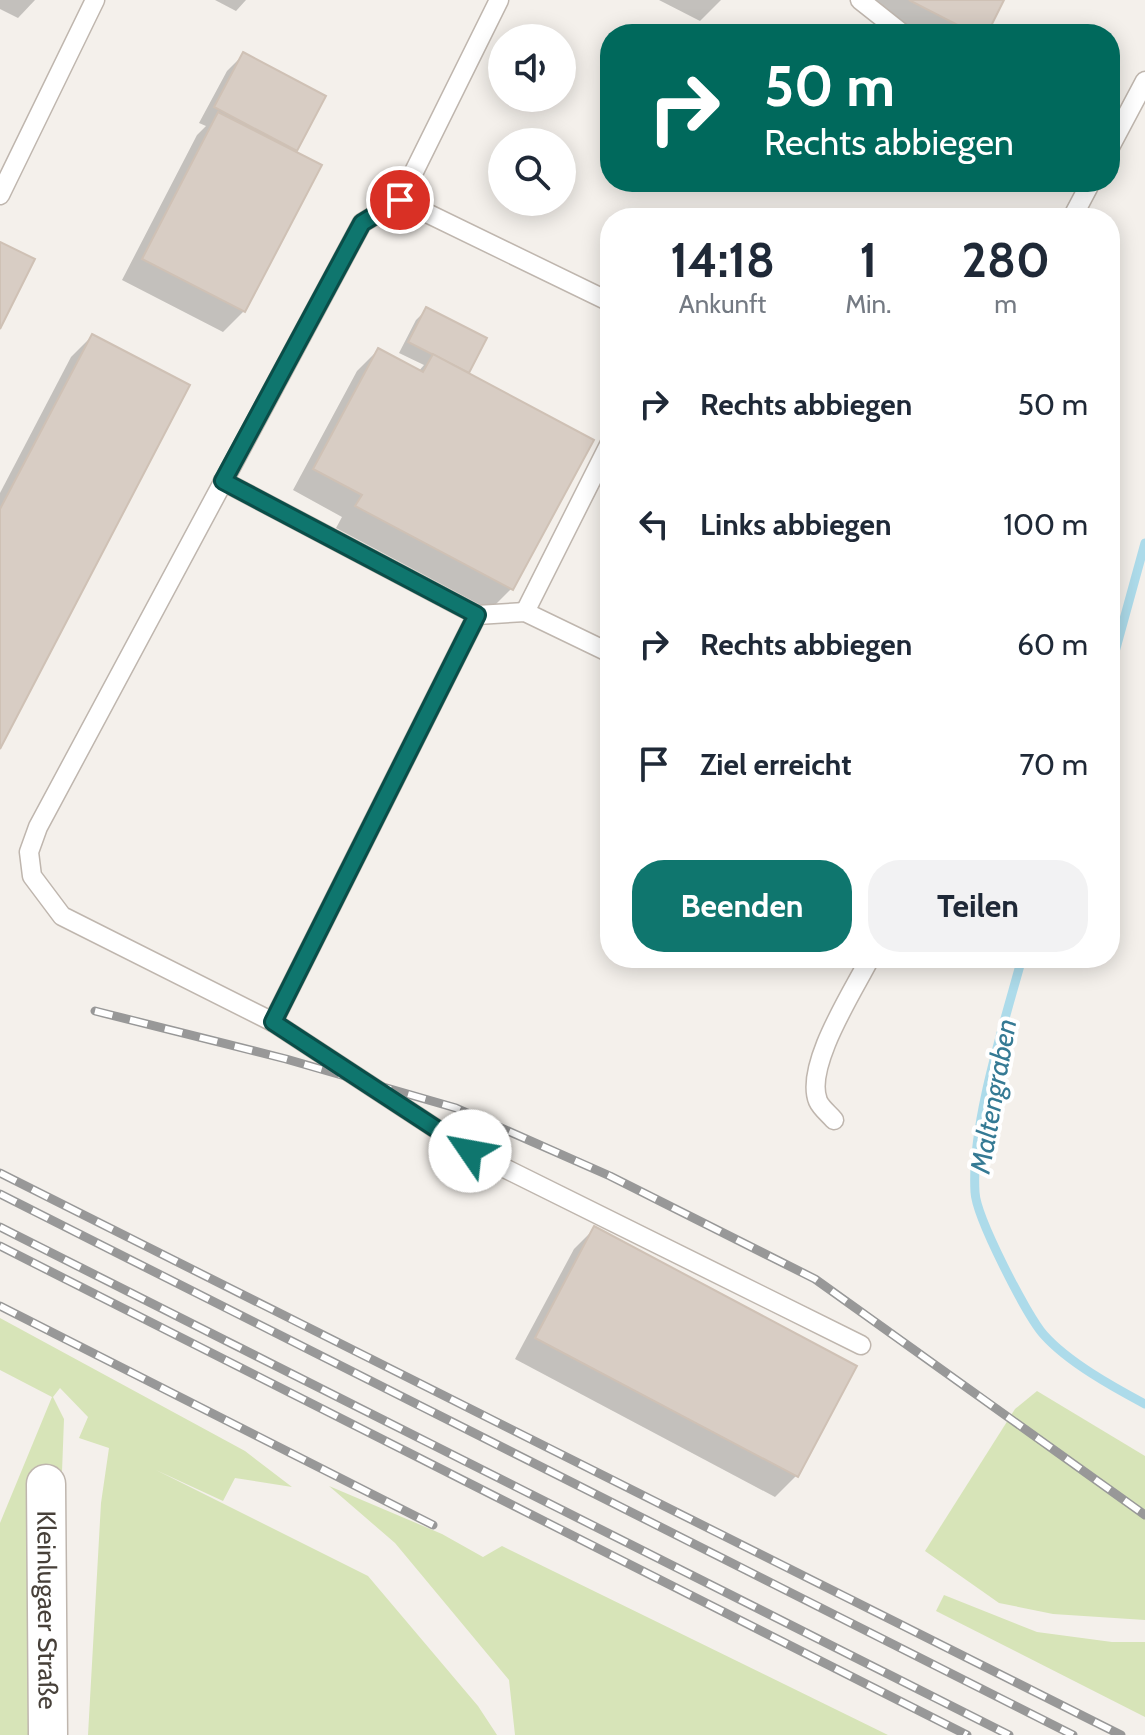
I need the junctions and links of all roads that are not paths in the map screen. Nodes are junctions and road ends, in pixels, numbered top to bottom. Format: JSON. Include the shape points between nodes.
{"nodes":[{"id":1,"x":95,"y":0,"type":"edge"},
{"id":2,"x":499,"y":0,"type":"edge"},
{"id":3,"x":860,"y":0,"type":"edge"},
{"id":4,"x":890,"y":24,"type":"edge"},
{"id":5,"x":1145,"y":81,"type":"edge"},
{"id":6,"x":1120,"y":128,"type":"edge"},
{"id":7,"x":0,"y":195,"type":"edge"},
{"id":8,"x":400,"y":200,"type":"junction"},
{"id":9,"x":600,"y":297,"type":"edge"},
{"id":10,"x":600,"y":463,"type":"edge"},
{"id":11,"x":223,"y":481,"type":"junction"},
{"id":12,"x":525,"y":612,"type":"junction"},
{"id":13,"x":477,"y":615,"type":"junction"},
{"id":14,"x":600,"y":648,"type":"edge"},
{"id":15,"x":865,"y":968,"type":"edge"},
{"id":16,"x":273,"y":1022,"type":"junction"},
{"id":17,"x":834,"y":1120,"type":"dead end"},
{"id":18,"x":861,"y":1345,"type":"dead end"},
{"id":19,"x":46,"y":1484,"type":"dead end"},
{"id":20,"x":48,"y":1735,"type":"edge"}],
"edges":[{"from":1,"to":7,"type":"lane"},
{"from":2,"to":8,"type":"lane"},
{"from":3,"to":4,"type":"lane"},
{"from":5,"to":6,"type":"lane"},
{"from":8,"to":9,"type":"lane"},
{"from":8,"to":11,"type":"lane","via":[[362,223]]},
{"from":10,"to":12,"type":"lane"},
{"from":11,"to":13,"type":"lane"},
{"from":11,"to":16,"type":"lane","via":[[29,852],[32,876],[62,916]]},
{"from":12,"to":13,"type":"lane"},
{"from":12,"to":14,"type":"lane"},
{"from":13,"to":16,"type":"lane"},
{"from":15,"to":17,"type":"lane","via":[[822,1054],[815,1081],[818,1102]]},
{"from":16,"to":18,"type":"lane","via":[[470,1151]]},
{"from":19,"to":20,"type":"street","name":"Kleinlugaer Straße"}]}
